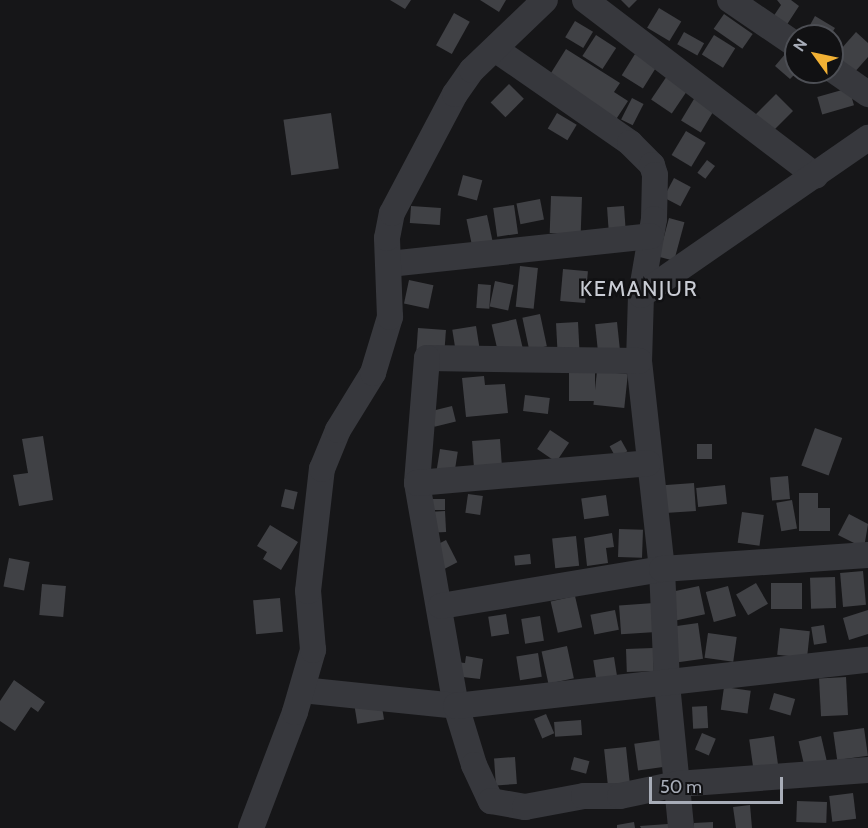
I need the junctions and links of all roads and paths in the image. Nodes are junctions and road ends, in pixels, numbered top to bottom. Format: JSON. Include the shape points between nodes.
{"nodes":[{"id":1,"x":545,"y":0,"type":"edge"},
{"id":2,"x":585,"y":0,"type":"edge"},
{"id":3,"x":730,"y":0,"type":"edge"},
{"id":4,"x":784,"y":37,"type":"edge"},
{"id":5,"x":495,"y":49,"type":"junction"},
{"id":6,"x":844,"y":77,"type":"edge"},
{"id":7,"x":868,"y":94,"type":"edge"},
{"id":8,"x":868,"y":138,"type":"edge"},
{"id":9,"x":816,"y":176,"type":"junction"},
{"id":10,"x":651,"y":236,"type":"junction"},
{"id":11,"x":389,"y":264,"type":"junction"},
{"id":12,"x":641,"y":295,"type":"junction"},
{"id":13,"x":639,"y":361,"type":"junction"},
{"id":14,"x":648,"y":463,"type":"junction"},
{"id":15,"x":417,"y":483,"type":"junction"},
{"id":16,"x":868,"y":555,"type":"edge"},
{"id":17,"x":662,"y":569,"type":"junction"},
{"id":18,"x":441,"y":606,"type":"junction"},
{"id":19,"x":868,"y":660,"type":"edge"},
{"id":20,"x":667,"y":684,"type":"junction"},
{"id":21,"x":302,"y":690,"type":"junction"},
{"id":22,"x":456,"y":706,"type":"junction"},
{"id":23,"x":868,"y":770,"type":"edge"},
{"id":24,"x":677,"y":784,"type":"junction"},
{"id":25,"x":251,"y":828,"type":"edge"},
{"id":26,"x":681,"y":828,"type":"edge"}],
"edges":[{"from":1,"to":5,"type":"street"},
{"from":2,"to":9,"type":"street"},
{"from":3,"to":4,"type":"street"},
{"from":5,"to":10,"type":"street","via":[[644,154],[655,175]]},
{"from":5,"to":11,"type":"street","via":[[472,70],[429,138],[392,213],[387,238]]},
{"from":6,"to":7,"type":"street"},
{"from":8,"to":9,"type":"street"},
{"from":9,"to":12,"type":"street"},
{"from":10,"to":11,"type":"street"},
{"from":10,"to":12,"type":"street"},
{"from":11,"to":21,"type":"street","via":[[390,317],[382,350],[322,468],[308,591],[313,650]]},
{"from":12,"to":13,"type":"street"},
{"from":13,"to":14,"type":"street"},
{"from":13,"to":15,"type":"street","via":[[427,358]]},
{"from":14,"to":15,"type":"street"},
{"from":14,"to":17,"type":"street"},
{"from":15,"to":18,"type":"street"},
{"from":16,"to":17,"type":"street"},
{"from":17,"to":18,"type":"street"},
{"from":17,"to":20,"type":"street"},
{"from":18,"to":22,"type":"street"},
{"from":19,"to":20,"type":"street"},
{"from":20,"to":22,"type":"street"},
{"from":20,"to":24,"type":"street"},
{"from":21,"to":22,"type":"street"},
{"from":21,"to":25,"type":"street"},
{"from":22,"to":24,"type":"street","via":[[474,765],[491,801],[525,807],[584,796],[620,796]]},
{"from":23,"to":24,"type":"street"},
{"from":24,"to":26,"type":"street"}]}
